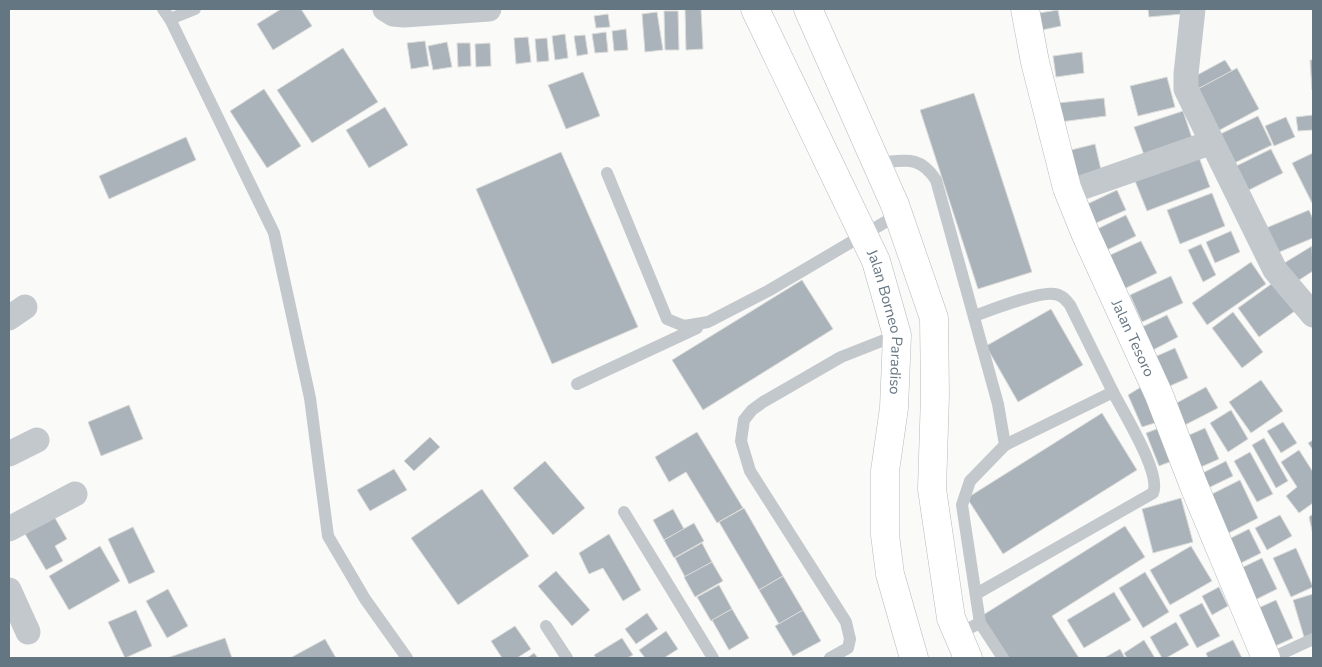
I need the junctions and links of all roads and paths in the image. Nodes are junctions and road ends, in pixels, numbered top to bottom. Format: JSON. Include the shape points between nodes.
{"nodes":[{"id":1,"x":195,"y":9,"type":"edge"},
{"id":2,"x":385,"y":9,"type":"edge"},
{"id":3,"x":490,"y":9,"type":"edge"},
{"id":4,"x":755,"y":9,"type":"edge"},
{"id":5,"x":808,"y":9,"type":"edge"},
{"id":6,"x":1025,"y":9,"type":"edge"},
{"id":7,"x":1193,"y":9,"type":"edge"},
{"id":8,"x":166,"y":14,"type":"edge"},
{"id":9,"x":1211,"y":140,"type":"junction"},
{"id":10,"x":877,"y":163,"type":"junction"},
{"id":11,"x":607,"y":173,"type":"dead end"},
{"id":12,"x":1069,"y":192,"type":"junction"},
{"id":13,"x":899,"y":214,"type":"junction"},
{"id":14,"x":865,"y":234,"type":"junction"},
{"id":15,"x":1313,"y":315,"type":"edge"},
{"id":16,"x":974,"y":316,"type":"junction"},
{"id":17,"x":708,"y":322,"type":"junction"},
{"id":18,"x":897,"y":335,"type":"junction"},
{"id":19,"x":577,"y":384,"type":"dead end"},
{"id":20,"x":1113,"y":392,"type":"junction"},
{"id":21,"x":37,"y":440,"type":"dead end"},
{"id":22,"x":1005,"y":445,"type":"junction"},
{"id":23,"x":9,"y":454,"type":"edge"},
{"id":24,"x":74,"y":494,"type":"dead end"},
{"id":25,"x":624,"y":512,"type":"dead end"},
{"id":26,"x":9,"y":528,"type":"edge"},
{"id":27,"x":9,"y":590,"type":"edge"},
{"id":28,"x":976,"y":594,"type":"junction"},
{"id":29,"x":546,"y":626,"type":"dead end"},
{"id":30,"x":28,"y":632,"type":"dead end"},
{"id":31,"x":968,"y":638,"type":"edge"},
{"id":32,"x":1313,"y":639,"type":"edge"},
{"id":33,"x":833,"y":657,"type":"edge"},
{"id":34,"x":406,"y":658,"type":"edge"},
{"id":35,"x":567,"y":658,"type":"edge"},
{"id":36,"x":713,"y":658,"type":"edge"},
{"id":37,"x":914,"y":658,"type":"edge"},
{"id":38,"x":1003,"y":658,"type":"edge"},
{"id":39,"x":1266,"y":658,"type":"edge"},
{"id":40,"x":1272,"y":658,"type":"edge"}],
"edges":[{"from":1,"to":8,"type":"lane"},
{"from":2,"to":3,"type":"street","via":[[393,14]]},
{"from":4,"to":14,"type":"street","name":"Jalan Borneo Paradiso"},
{"from":5,"to":10,"type":"street"},
{"from":6,"to":12,"type":"street","name":"Jalan Tesoro","via":[[1035,62]]},
{"from":7,"to":9,"type":"street","via":[[1186,89]]},
{"from":8,"to":34,"type":"lane","via":[[274,234],[310,398],[328,536],[365,599]]},
{"from":9,"to":12,"type":"street"},
{"from":9,"to":15,"type":"street","via":[[1275,270]]},
{"from":10,"to":13,"type":"street"},
{"from":10,"to":16,"type":"lane","via":[[907,161],[923,165],[936,180]]},
{"from":11,"to":17,"type":"lane","via":[[667,319],[684,326]]},
{"from":12,"to":39,"type":"street","name":"Jalan Tesoro","via":[[1159,395]]},
{"from":13,"to":14,"type":"lane"},
{"from":13,"to":31,"type":"street","via":[[934,318],[932,489],[951,618]]},
{"from":14,"to":17,"type":"lane"},
{"from":14,"to":18,"type":"street","name":"Jalan Borneo Paradiso"},
{"from":16,"to":20,"type":"lane","via":[[1041,294],[1053,293],[1063,297]]},
{"from":16,"to":22,"type":"lane","via":[[998,404]]},
{"from":17,"to":19,"type":"lane"},
{"from":18,"to":33,"type":"lane","via":[[841,357],[752,410],[744,420],[741,441],[750,471],[846,622],[850,639],[848,648]]},
{"from":18,"to":37,"type":"street","name":"Jalan Borneo Paradiso","via":[[894,408],[885,471],[885,535],[890,574]]},
{"from":20,"to":22,"type":"lane"},
{"from":20,"to":28,"type":"lane","via":[[1151,467],[1155,481],[1153,493]]},
{"from":21,"to":23,"type":"street"},
{"from":22,"to":28,"type":"lane","via":[[970,481],[962,505]]},
{"from":24,"to":26,"type":"street"},
{"from":25,"to":36,"type":"lane"},
{"from":27,"to":30,"type":"street"},
{"from":28,"to":31,"type":"lane"},
{"from":29,"to":35,"type":"lane"},
{"from":31,"to":38,"type":"lane"},
{"from":32,"to":40,"type":"lane"}]}
